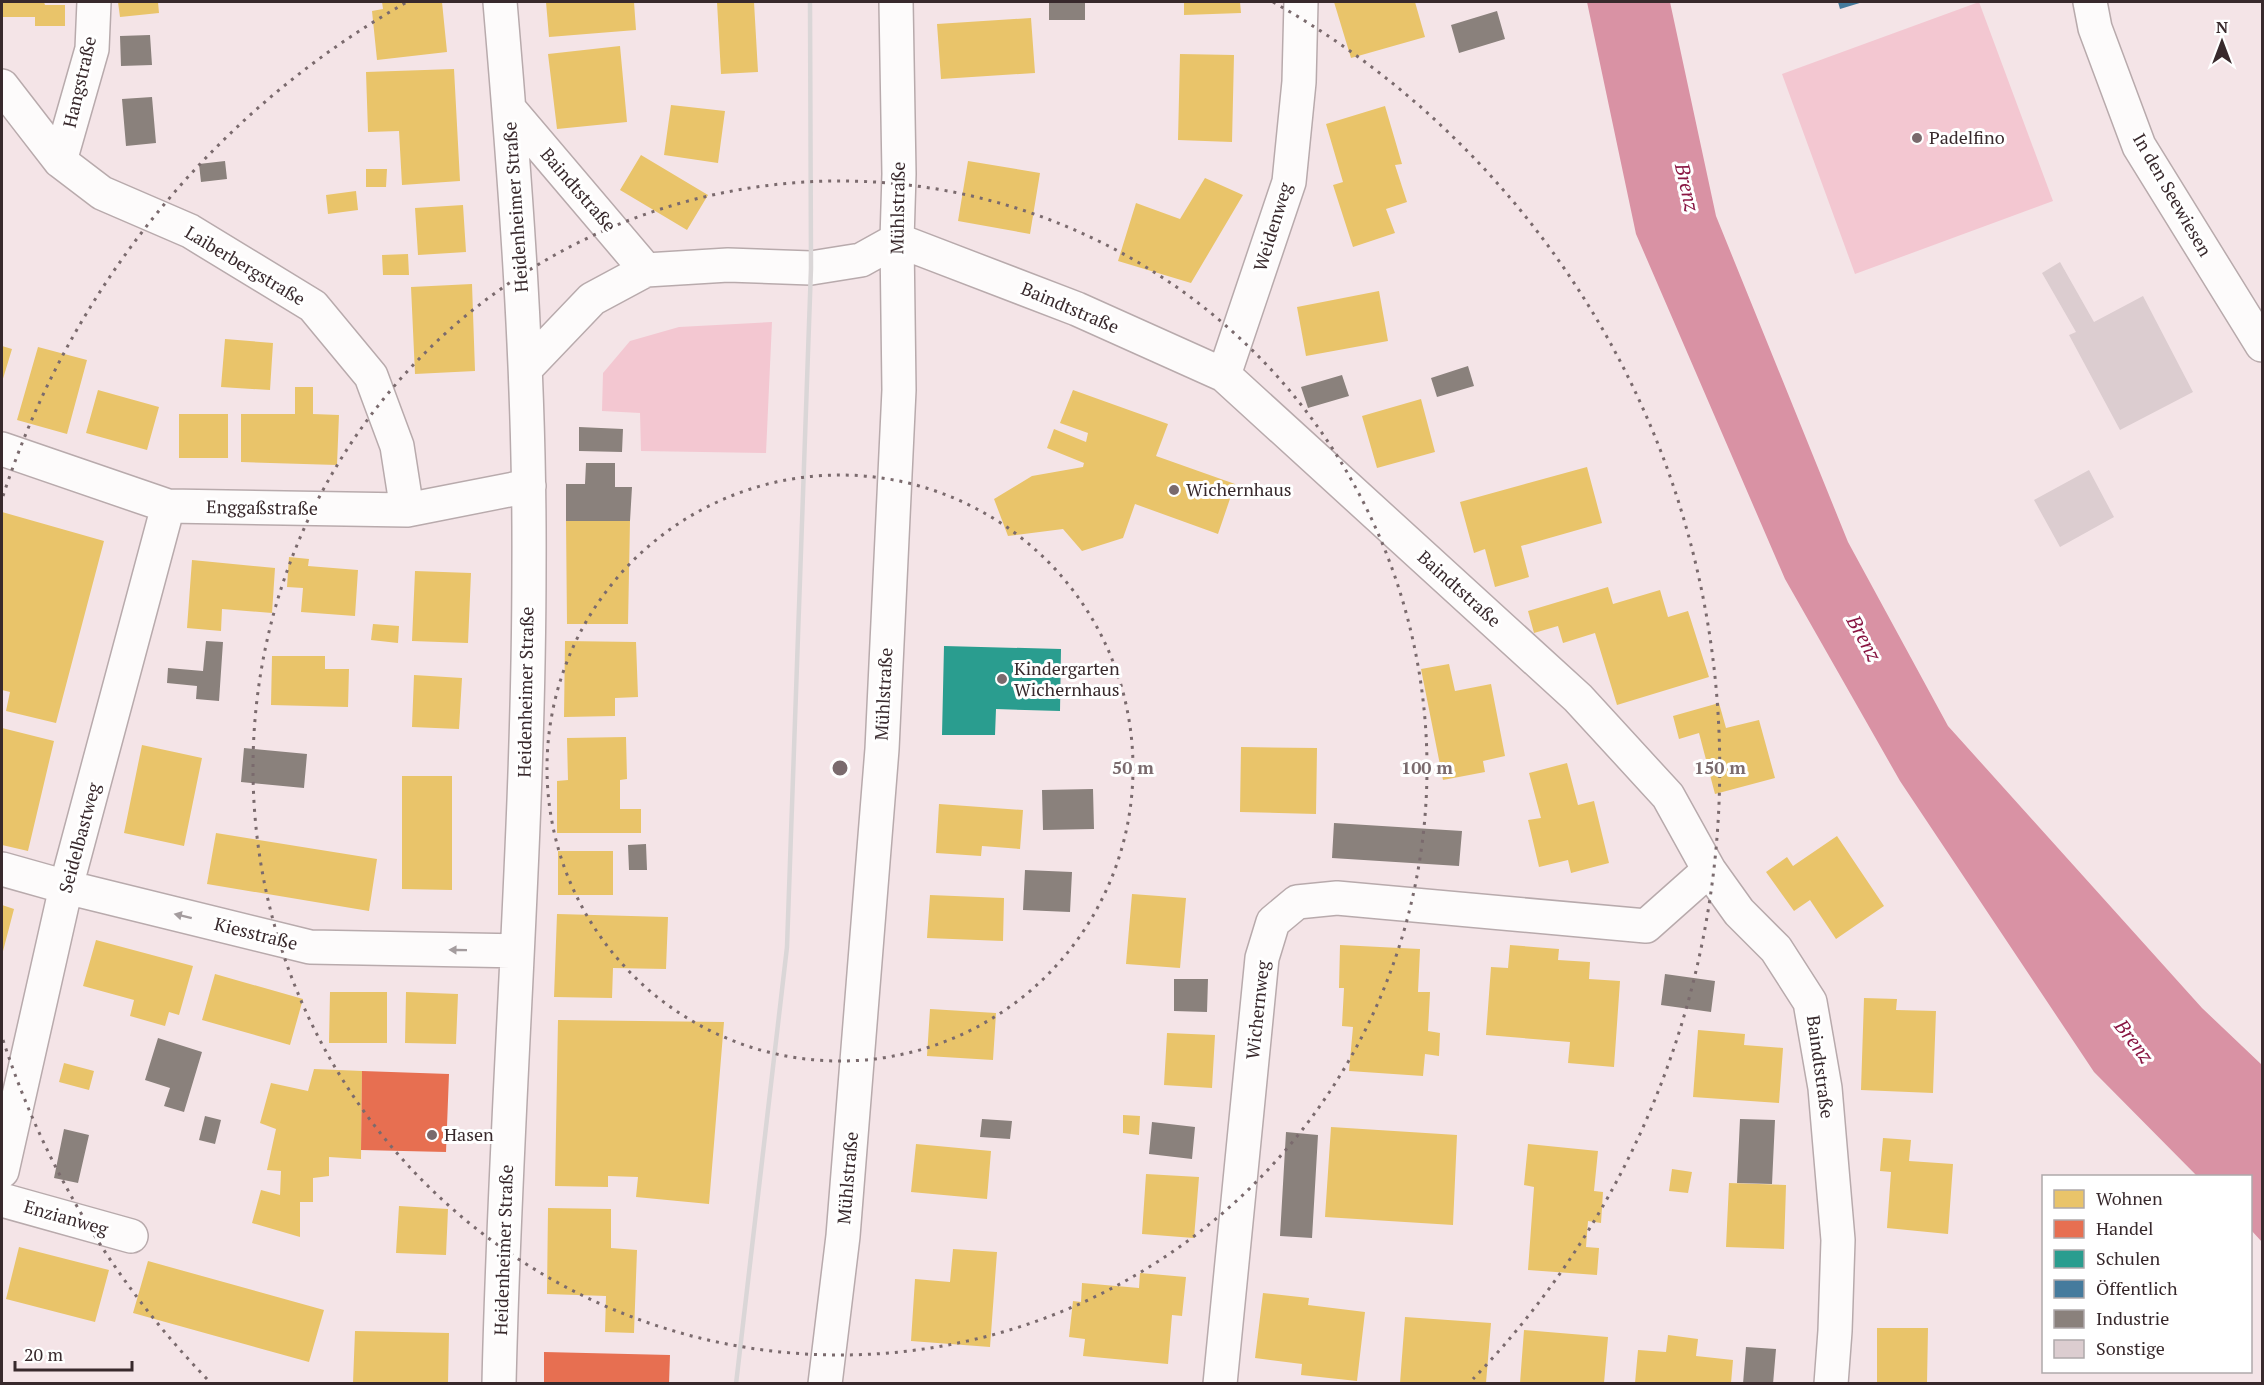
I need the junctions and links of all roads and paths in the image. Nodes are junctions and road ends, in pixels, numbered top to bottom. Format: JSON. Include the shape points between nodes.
{"nodes":[{"id":1,"x":94,"y":2,"type":"edge"},
{"id":2,"x":500,"y":2,"type":"edge"},
{"id":3,"x":896,"y":2,"type":"edge"},
{"id":4,"x":1300,"y":2,"type":"edge"},
{"id":5,"x":2090,"y":2,"type":"edge"},
{"id":6,"x":2,"y":86,"type":"edge"},
{"id":7,"x":510,"y":110,"type":"junction"},
{"id":8,"x":60,"y":161,"type":"junction"},
{"id":9,"x":897,"y":240,"type":"junction"},
{"id":10,"x":646,"y":270,"type":"junction"},
{"id":11,"x":2262,"y":345,"type":"edge"},
{"id":12,"x":527,"y":368,"type":"junction"},
{"id":13,"x":1224,"y":375,"type":"junction"},
{"id":14,"x":2,"y":449,"type":"edge"},
{"id":15,"x":529,"y":486,"type":"junction"},
{"id":16,"x":168,"y":506,"type":"junction"},
{"id":17,"x":407,"y":510,"type":"junction"},
{"id":18,"x":2,"y":869,"type":"edge"},
{"id":19,"x":1708,"y":870,"type":"junction"},
{"id":20,"x":66,"y":887,"type":"junction"},
{"id":21,"x":517,"y":951,"type":"junction"},
{"id":22,"x":2,"y":1171,"type":"edge"},
{"id":23,"x":2,"y":1200,"type":"edge"},
{"id":24,"x":131,"y":1236,"type":"dead end"},
{"id":25,"x":499,"y":1383,"type":"edge"},
{"id":26,"x":825,"y":1383,"type":"edge"},
{"id":27,"x":1220,"y":1383,"type":"edge"},
{"id":28,"x":1831,"y":1383,"type":"edge"}],
"edges":[{"from":1,"to":8,"type":"street","name":"Hangstraße","via":[[92,49]]},
{"from":2,"to":7,"type":"street","name":"Heidenheimer Straße"},
{"from":3,"to":9,"type":"street","name":"Mühlstraße"},
{"from":4,"to":13,"type":"street","name":"Weidenweg","via":[[1299,82],[1289,182]]},
{"from":5,"to":11,"type":"street","name":"In den Seewiesen","via":[[2095,28],[2139,146]]},
{"from":6,"to":8,"type":"street","name":"Laiberbergstraße"},
{"from":7,"to":10,"type":"street","name":"Baindtstraße"},
{"from":7,"to":12,"type":"street","name":"Heidenheimer Straße"},
{"from":8,"to":17,"type":"street","name":"Laiberbergstraße","via":[[102,193],[190,231],[314,306],[371,376],[397,446]]},
{"from":9,"to":10,"type":"street","via":[[861,261],[811,268],[728,265]]},
{"from":9,"to":13,"type":"street","name":"Baindtstraße","via":[[1077,309]]},
{"from":9,"to":26,"type":"street","name":"Mühlstraße","via":[[898,390],[882,749],[843,1236]]},
{"from":10,"to":12,"type":"street","via":[[592,299]]},
{"from":12,"to":15,"type":"street","name":"Heidenheimer Straße"},
{"from":13,"to":19,"type":"street","name":"Baindtstraße","via":[[1578,698],[1668,796]]},
{"from":14,"to":16,"type":"street","name":"Enggaßstraße"},
{"from":15,"to":17,"type":"street","name":"Enggaßstraße"},
{"from":15,"to":21,"type":"street","name":"Heidenheimer Straße","via":[[525,770]]},
{"from":16,"to":17,"type":"street","name":"Enggaßstraße"},
{"from":16,"to":20,"type":"street","name":"Seidelbastweg"},
{"from":18,"to":20,"type":"street","name":"Kiesstraße"},
{"from":19,"to":27,"type":"street","name":"Wichernweg","via":[[1646,926],[1337,898],[1298,902],[1273,922],[1262,958]]},
{"from":19,"to":28,"type":"street","name":"Baindtstraße","via":[[1739,912],[1776,949],[1810,1002],[1825,1088],[1838,1240]]},
{"from":21,"to":20,"type":"street","name":"Kiesstraße","one_way":true,"via":[[310,947]]},
{"from":20,"to":22,"type":"street","name":"Seidelbastweg"},
{"from":21,"to":25,"type":"street","name":"Heidenheimer Straße"},
{"from":23,"to":24,"type":"street","name":"Enzianweg"}]}
